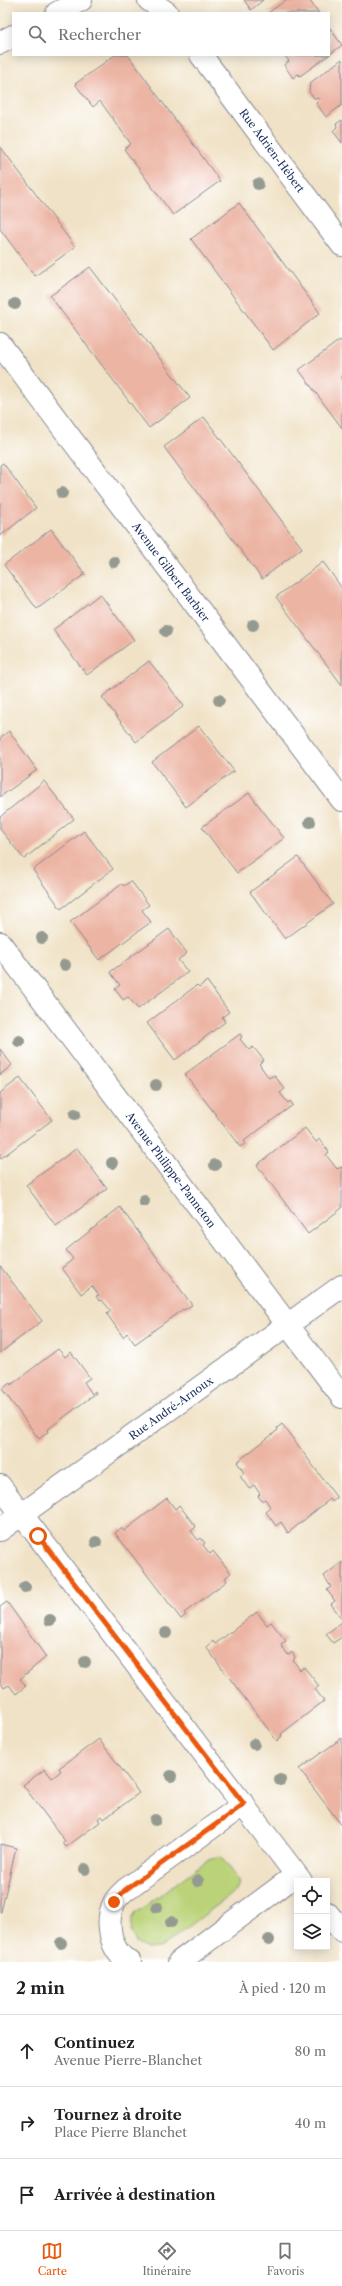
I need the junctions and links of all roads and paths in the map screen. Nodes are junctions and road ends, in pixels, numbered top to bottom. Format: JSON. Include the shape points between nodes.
{"nodes":[{"id":1,"x":81,"y":0,"type":"edge"},
{"id":2,"x":149,"y":0,"type":"edge"},
{"id":3,"x":59,"y":12,"type":"edge"},
{"id":4,"x":165,"y":12,"type":"edge"},
{"id":5,"x":12,"y":37,"type":"edge"},
{"id":6,"x":0,"y":43,"type":"edge"},
{"id":7,"x":202,"y":56,"type":"edge"},
{"id":8,"x":342,"y":245,"type":"edge"},
{"id":9,"x":0,"y":344,"type":"edge"},
{"id":10,"x":342,"y":800,"type":"edge"},
{"id":11,"x":0,"y":943,"type":"edge"},
{"id":12,"x":342,"y":1286,"type":"edge"},
{"id":13,"x":288,"y":1325,"type":"junction"},
{"id":14,"x":342,"y":1397,"type":"edge"},
{"id":15,"x":0,"y":1486,"type":"edge"},
{"id":16,"x":23,"y":1515,"type":"junction"},
{"id":17,"x":0,"y":1530,"type":"edge"},
{"id":18,"x":244,"y":1804,"type":"junction"},
{"id":19,"x":299,"y":1878,"type":"edge"},
{"id":20,"x":294,"y":1882,"type":"edge"},
{"id":21,"x":328,"y":1914,"type":"edge"},
{"id":22,"x":342,"y":1931,"type":"edge"},
{"id":23,"x":130,"y":1962,"type":"edge"},
{"id":24,"x":179,"y":1962,"type":"edge"}],
"edges":[{"from":1,"to":3,"type":"street"},
{"from":2,"to":4,"type":"street"},
{"from":5,"to":6,"type":"street"},
{"from":7,"to":8,"type":"street","name":"Rue Adrien-Hébert"},
{"from":9,"to":10,"type":"street","name":"Avenue Gilbert Barbier"},
{"from":11,"to":13,"type":"street","name":"Avenue Philippe-Panneton"},
{"from":12,"to":13,"type":"street","name":"Rue André-Arnoux"},
{"from":13,"to":14,"type":"street","name":"Avenue Philippe-Panneton"},
{"from":13,"to":16,"type":"street","name":"Rue André-Arnoux"},
{"from":15,"to":16,"type":"street"},
{"from":16,"to":17,"type":"street","name":"Rue André-Arnoux"},
{"from":16,"to":18,"type":"street"},
{"from":18,"to":19,"type":"street"},
{"from":18,"to":23,"type":"street","via":[[125,1890],[114,1902],[111,1933],[114,1948]]},
{"from":20,"to":24,"type":"street"},
{"from":21,"to":22,"type":"street"}]}
